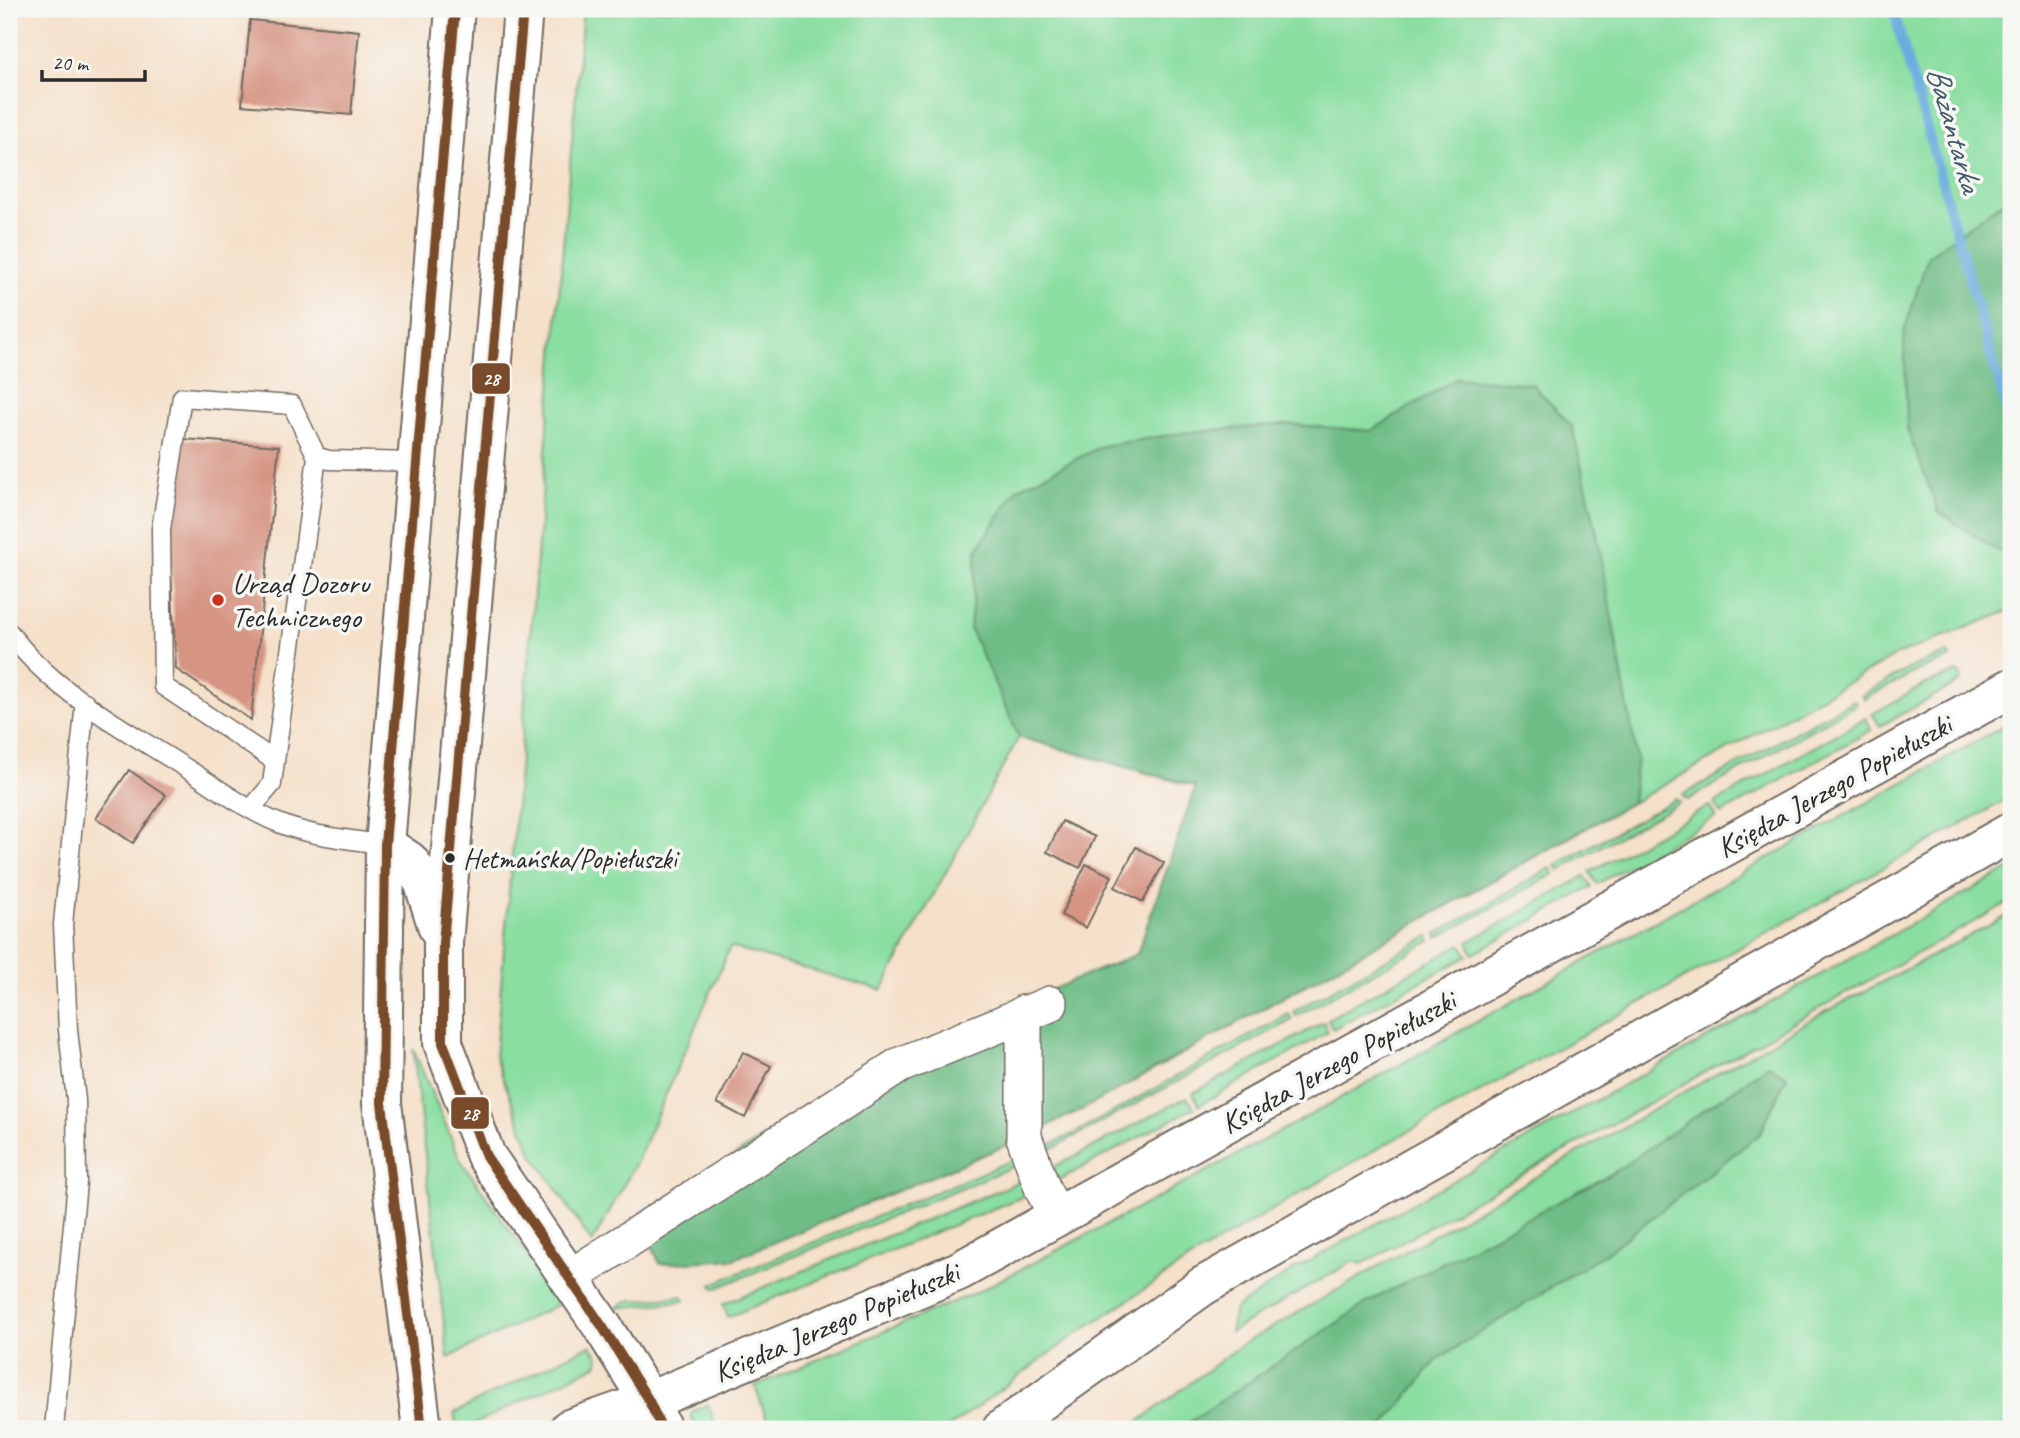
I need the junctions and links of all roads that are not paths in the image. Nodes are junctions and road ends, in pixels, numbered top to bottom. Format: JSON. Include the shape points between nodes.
{"nodes":[{"id":1,"x":455,"y":9,"type":"edge"},
{"id":2,"x":523,"y":9,"type":"edge"},
{"id":3,"x":317,"y":457,"type":"junction"},
{"id":4,"x":417,"y":462,"type":"junction"},
{"id":5,"x":9,"y":632,"type":"edge"},
{"id":6,"x":2011,"y":688,"type":"edge"},
{"id":7,"x":85,"y":702,"type":"junction"},
{"id":8,"x":275,"y":761,"type":"junction"},
{"id":9,"x":251,"y":809,"type":"junction"},
{"id":10,"x":2011,"y":832,"type":"edge"},
{"id":11,"x":385,"y":845,"type":"junction"},
{"id":12,"x":443,"y":943,"type":"junction"},
{"id":13,"x":1057,"y":1217,"type":"junction"},
{"id":14,"x":569,"y":1278,"type":"junction"},
{"id":15,"x":655,"y":1415,"type":"edge"},
{"id":16,"x":54,"y":1429,"type":"edge"},
{"id":17,"x":422,"y":1429,"type":"edge"},
{"id":18,"x":569,"y":1429,"type":"edge"},
{"id":19,"x":1002,"y":1429,"type":"edge"}],
"edges":[{"from":1,"to":4,"type":"main road"},
{"from":2,"to":12,"type":"main road"},
{"from":3,"to":4,"type":"lane"},
{"from":3,"to":8,"type":"lane"},
{"from":3,"to":8,"type":"lane","via":[[292,405],[182,397],[161,529],[163,685]]},
{"from":4,"to":11,"type":"main road"},
{"from":5,"to":7,"type":"lane","via":[[22,650]]},
{"from":6,"to":13,"type":"main road","name":"Księdza Jerzego Popiełuszki"},
{"from":7,"to":9,"type":"lane"},
{"from":7,"to":16,"type":"lane","via":[[63,924],[77,1182]]},
{"from":8,"to":9,"type":"lane","via":[[272,784]]},
{"from":9,"to":11,"type":"lane","via":[[298,830]]},
{"from":10,"to":19,"type":"main road","via":[[1203,1286]]},
{"from":11,"to":12,"type":"main road","via":[[409,861],[423,881]]},
{"from":11,"to":17,"type":"main road","via":[[382,1103]]},
{"from":12,"to":14,"type":"main road","via":[[443,1043],[486,1157]]},
{"from":13,"to":14,"type":"street","via":[[1024,1137],[1037,1009],[900,1065]]},
{"from":13,"to":15,"type":"main road","name":"Księdza Jerzego Popiełuszki","via":[[959,1271]]},
{"from":14,"to":15,"type":"main road"},
{"from":15,"to":18,"type":"main road","name":"Księdza Jerzego Popiełuszki"}]}
